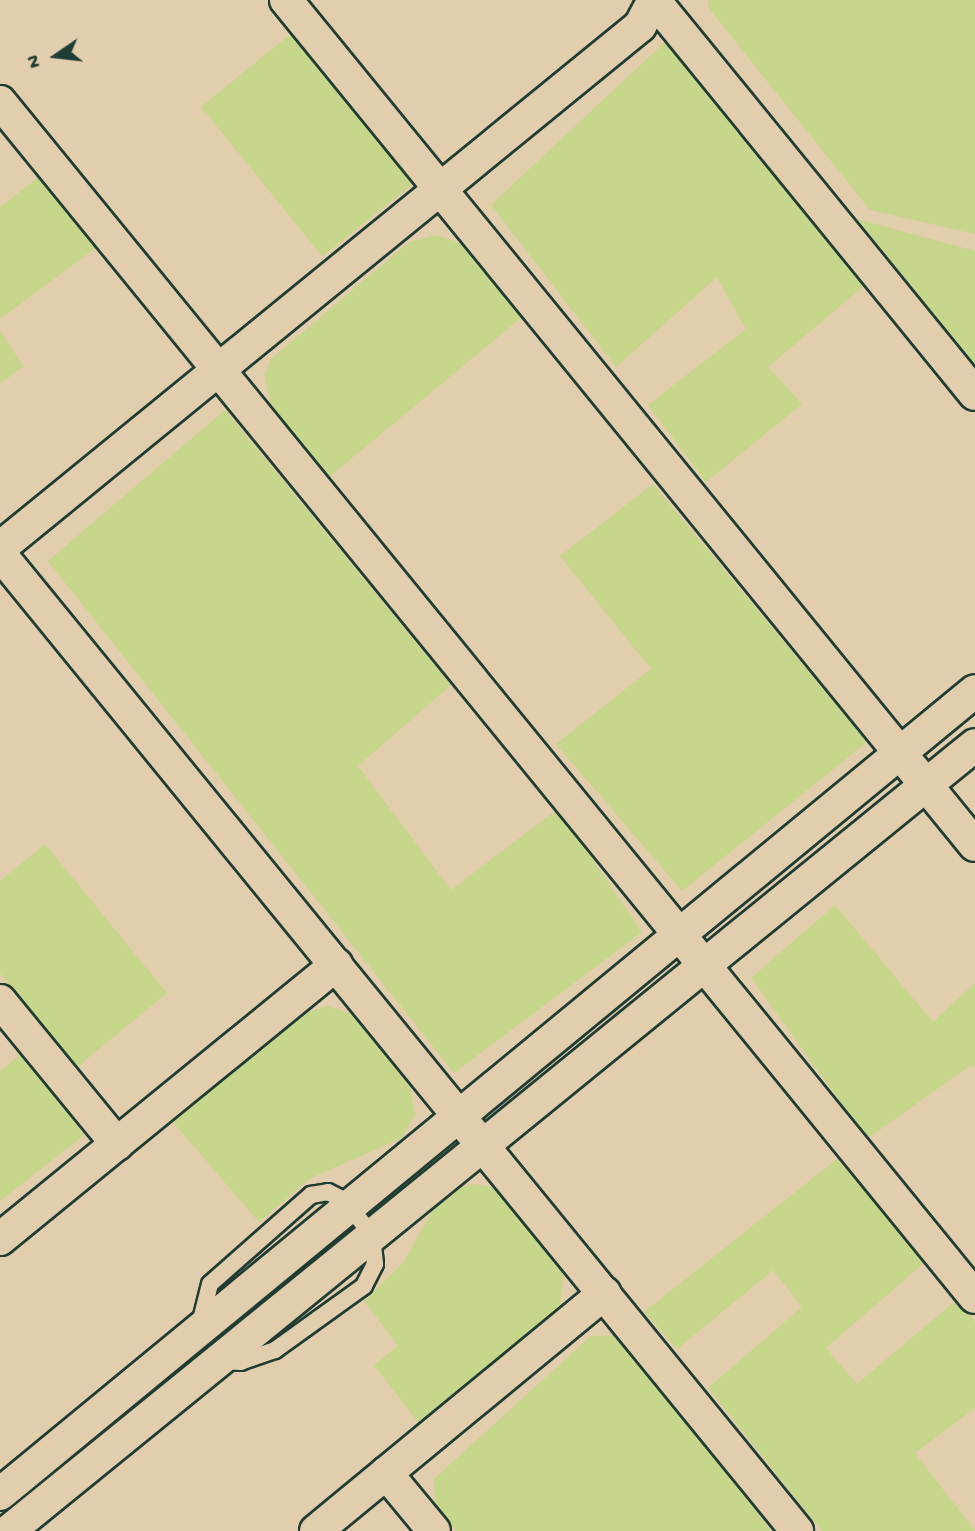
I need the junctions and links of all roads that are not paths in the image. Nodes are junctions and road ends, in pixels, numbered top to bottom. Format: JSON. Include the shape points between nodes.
{"nodes":[{"id":1,"x":286,"y":0,"type":"edge"},
{"id":2,"x":0,"y":102,"type":"edge"},
{"id":3,"x":440,"y":189,"type":"junction"},
{"id":4,"x":219,"y":370,"type":"junction"},
{"id":5,"x":975,"y":394,"type":"edge"},
{"id":6,"x":0,"y":551,"type":"edge"},
{"id":7,"x":975,"y":691,"type":"edge"},
{"id":8,"x":975,"y":745,"type":"edge"},
{"id":9,"x":900,"y":753,"type":"junction"},
{"id":10,"x":926,"y":785,"type":"junction"},
{"id":11,"x":975,"y":845,"type":"edge"},
{"id":12,"x":679,"y":934,"type":"junction"},
{"id":13,"x":336,"y":965,"type":"junction"},
{"id":14,"x":704,"y":965,"type":"junction"},
{"id":15,"x":0,"y":1001,"type":"edge"},
{"id":16,"x":460,"y":1116,"type":"junction"},
{"id":17,"x":117,"y":1144,"type":"junction"},
{"id":18,"x":484,"y":1145,"type":"junction"},
{"id":19,"x":349,"y":1206,"type":"junction"},
{"id":20,"x":372,"y":1236,"type":"junction"},
{"id":21,"x":0,"y":1239,"type":"edge"},
{"id":22,"x":605,"y":1293,"type":"junction"},
{"id":23,"x":975,"y":1297,"type":"edge"},
{"id":24,"x":387,"y":1473,"type":"junction"},
{"id":25,"x":0,"y":1494,"type":"edge"},
{"id":26,"x":9,"y":1531,"type":"edge"},
{"id":27,"x":316,"y":1531,"type":"edge"},
{"id":28,"x":434,"y":1531,"type":"edge"},
{"id":29,"x":797,"y":1531,"type":"edge"}],
"edges":[{"from":1,"to":3,"type":"street"},
{"from":2,"to":4,"type":"street"},
{"from":3,"to":4,"type":"street"},
{"from":3,"to":5,"type":"street","via":[[640,26],[654,0]]},
{"from":3,"to":9,"type":"street"},
{"from":4,"to":6,"type":"street"},
{"from":4,"to":12,"type":"street"},
{"from":6,"to":13,"type":"street"},
{"from":7,"to":9,"type":"street"},
{"from":8,"to":10,"type":"street"},
{"from":9,"to":10,"type":"street"},
{"from":9,"to":12,"type":"street"},
{"from":10,"to":11,"type":"street"},
{"from":10,"to":14,"type":"street"},
{"from":12,"to":14,"type":"street"},
{"from":12,"to":16,"type":"street"},
{"from":13,"to":16,"type":"street"},
{"from":13,"to":17,"type":"street"},
{"from":14,"to":18,"type":"street"},
{"from":14,"to":23,"type":"street"},
{"from":15,"to":17,"type":"street"},
{"from":16,"to":18,"type":"street"},
{"from":16,"to":19,"type":"street"},
{"from":17,"to":21,"type":"street"},
{"from":18,"to":20,"type":"street"},
{"from":18,"to":22,"type":"street"},
{"from":19,"to":20,"type":"lane"},
{"from":19,"to":25,"type":"street"},
{"from":20,"to":26,"type":"street"},
{"from":22,"to":24,"type":"street"},
{"from":22,"to":29,"type":"street"},
{"from":24,"to":27,"type":"street"},
{"from":24,"to":28,"type":"street"}]}
